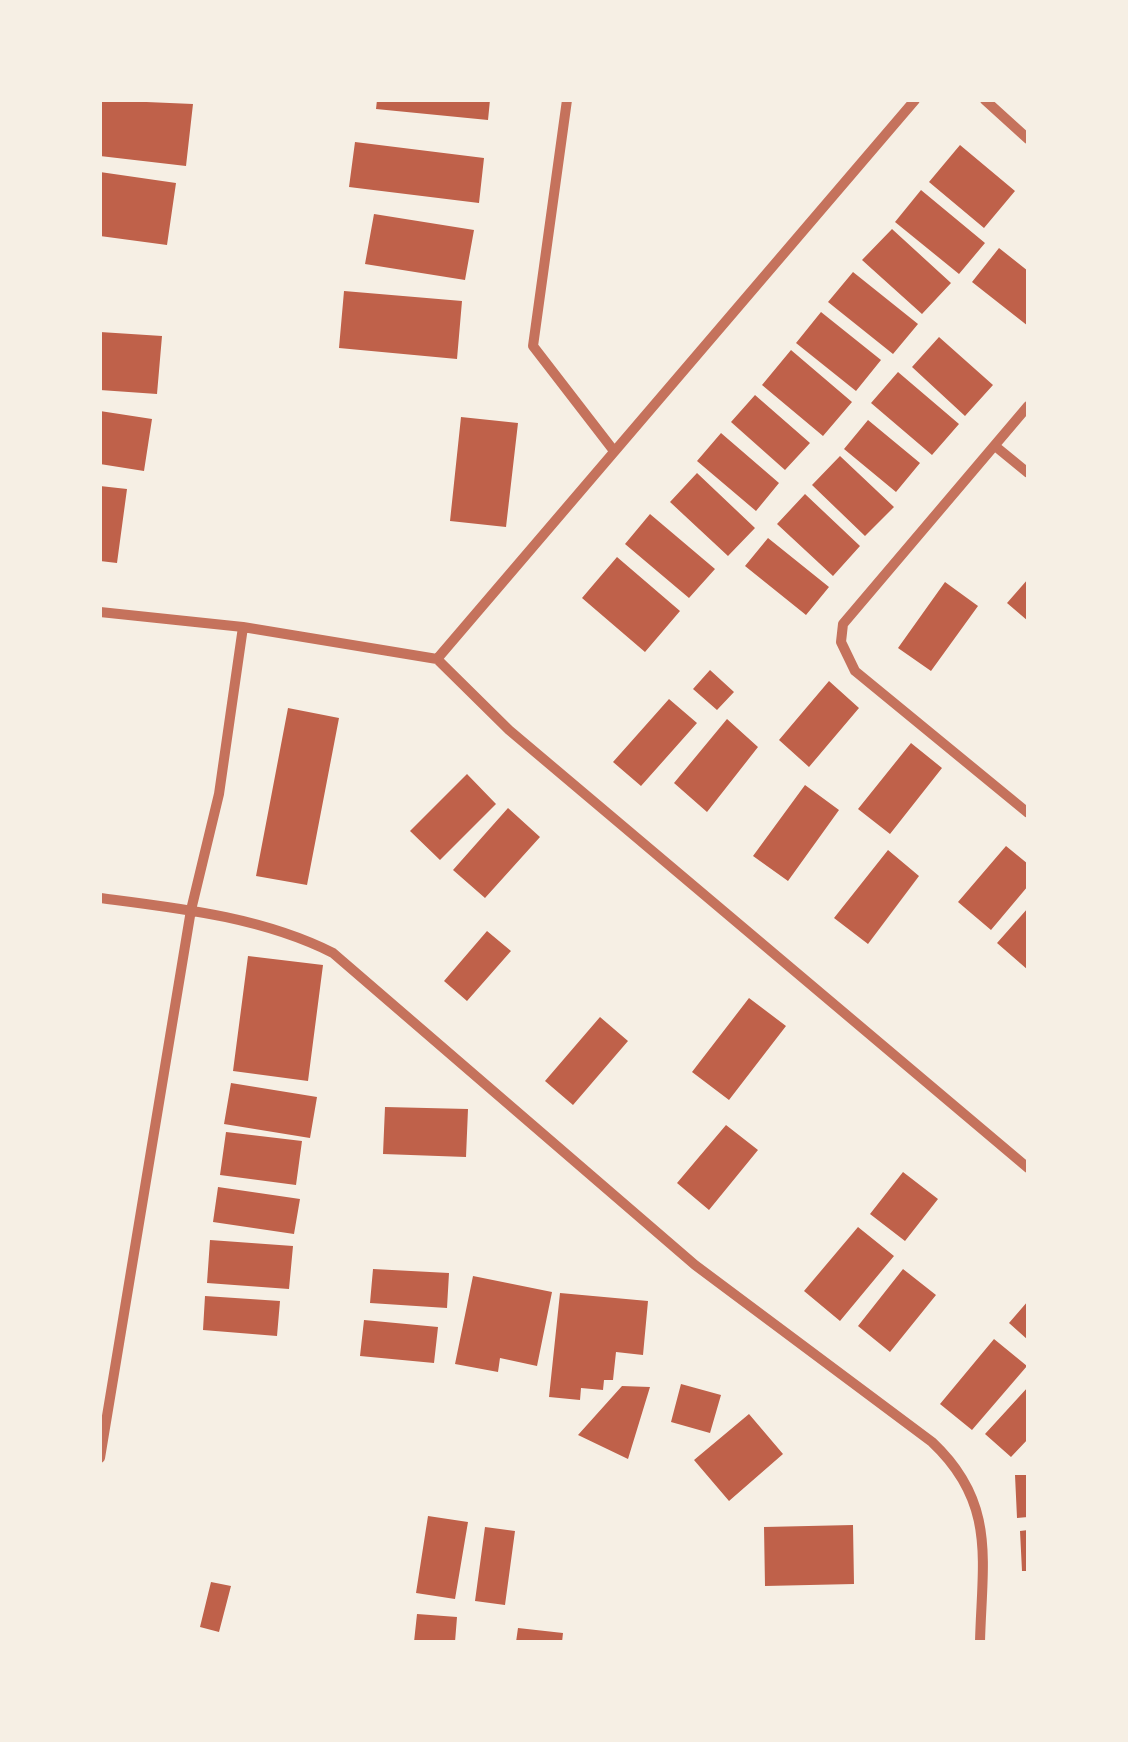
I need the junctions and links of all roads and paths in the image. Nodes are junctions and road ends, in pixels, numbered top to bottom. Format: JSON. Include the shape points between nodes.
{"nodes":[{"id":1,"x":567,"y":100,"type":"edge"},
{"id":2,"x":914,"y":100,"type":"edge"},
{"id":3,"x":985,"y":100,"type":"edge"},
{"id":4,"x":1028,"y":139,"type":"edge"},
{"id":5,"x":1028,"y":406,"type":"edge"},
{"id":6,"x":995,"y":446,"type":"junction"},
{"id":7,"x":614,"y":451,"type":"junction"},
{"id":8,"x":1028,"y":472,"type":"edge"},
{"id":9,"x":100,"y":612,"type":"edge"},
{"id":10,"x":243,"y":628,"type":"junction"},
{"id":11,"x":437,"y":659,"type":"junction"},
{"id":12,"x":1028,"y":813,"type":"edge"},
{"id":13,"x":100,"y":898,"type":"edge"},
{"id":14,"x":191,"y":910,"type":"junction"},
{"id":15,"x":1028,"y":1168,"type":"edge"},
{"id":16,"x":100,"y":1458,"type":"edge"},
{"id":17,"x":980,"y":1642,"type":"edge"}],
"edges":[{"from":1,"to":7,"type":"street","via":[[533,346]]},
{"from":2,"to":7,"type":"street"},
{"from":3,"to":4,"type":"street"},
{"from":5,"to":6,"type":"street"},
{"from":6,"to":8,"type":"street"},
{"from":6,"to":12,"type":"street","via":[[844,624],[841,642],[855,671]]},
{"from":7,"to":11,"type":"street"},
{"from":9,"to":10,"type":"street"},
{"from":10,"to":11,"type":"street"},
{"from":10,"to":14,"type":"street","via":[[218,794]]},
{"from":11,"to":15,"type":"street","via":[[509,730]]},
{"from":13,"to":14,"type":"street"},
{"from":14,"to":16,"type":"street"},
{"from":14,"to":17,"type":"street","via":[[306,939],[333,953],[695,1265],[932,1442],[960,1468],[974,1496],[982,1546]]}]}
